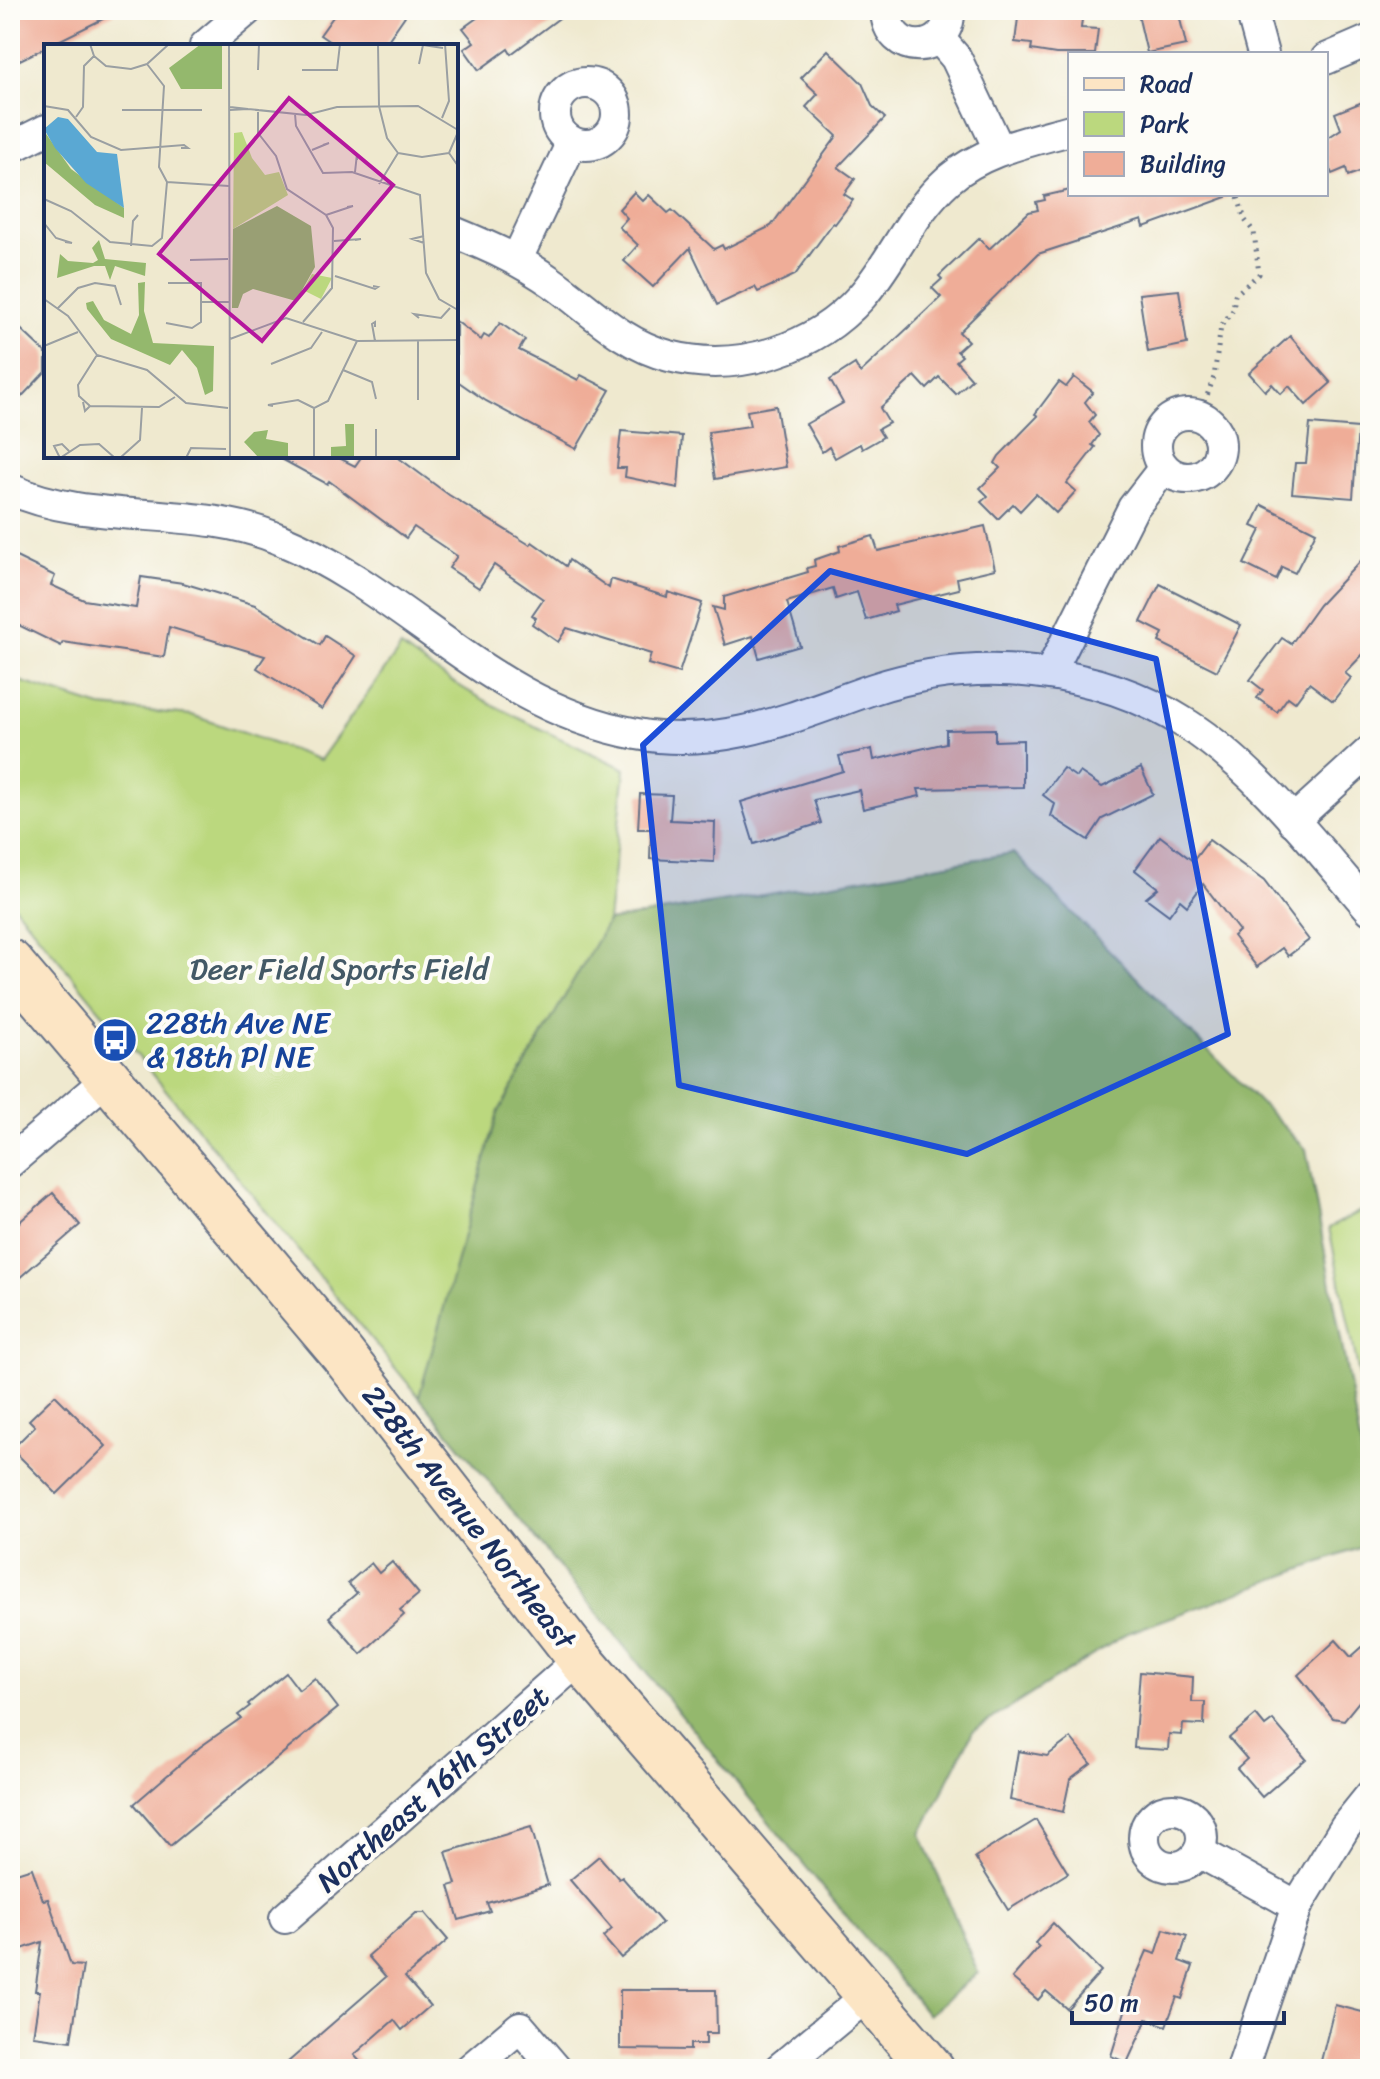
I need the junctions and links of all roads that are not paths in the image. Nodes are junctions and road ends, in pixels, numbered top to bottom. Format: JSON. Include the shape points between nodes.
{"nodes":[{"id":1,"x":247,"y":10,"type":"edge"},
{"id":2,"x":886,"y":10,"type":"edge"},
{"id":3,"x":1251,"y":10,"type":"edge"},
{"id":4,"x":944,"y":24,"type":"edge"},
{"id":5,"x":1370,"y":40,"type":"edge"},
{"id":6,"x":207,"y":44,"type":"edge"},
{"id":7,"x":1262,"y":52,"type":"edge"},
{"id":8,"x":1328,"y":58,"type":"edge"},
{"id":9,"x":44,"y":131,"type":"edge"},
{"id":10,"x":1068,"y":131,"type":"edge"},
{"id":11,"x":572,"y":142,"type":"dead end"},
{"id":12,"x":10,"y":148,"type":"edge"},
{"id":13,"x":999,"y":149,"type":"junction"},
{"id":14,"x":458,"y":234,"type":"edge"},
{"id":15,"x":517,"y":259,"type":"junction"},
{"id":16,"x":1164,"y":468,"type":"junction"},
{"id":17,"x":10,"y":489,"type":"edge"},
{"id":18,"x":1051,"y":671,"type":"junction"},
{"id":19,"x":1370,"y":751,"type":"edge"},
{"id":20,"x":1293,"y":821,"type":"junction"},
{"id":21,"x":1370,"y":909,"type":"edge"},
{"id":22,"x":10,"y":962,"type":"edge"},
{"id":23,"x":107,"y":1079,"type":"junction"},
{"id":24,"x":10,"y":1162,"type":"edge"},
{"id":25,"x":580,"y":1659,"type":"junction"},
{"id":26,"x":1370,"y":1796,"type":"edge"},
{"id":27,"x":1199,"y":1852,"type":"dead end"},
{"id":28,"x":1297,"y":1906,"type":"junction"},
{"id":29,"x":285,"y":1918,"type":"dead end"},
{"id":30,"x":868,"y":1995,"type":"junction"},
{"id":31,"x":470,"y":2069,"type":"edge"},
{"id":32,"x":556,"y":2069,"type":"edge"},
{"id":33,"x":779,"y":2069,"type":"edge"},
{"id":34,"x":932,"y":2069,"type":"edge"},
{"id":35,"x":1242,"y":2069,"type":"edge"}],
"edges":[{"from":1,"to":6,"type":"street"},
{"from":2,"to":4,"type":"street","via":[[890,31],[918,46]]},
{"from":3,"to":7,"type":"street"},
{"from":4,"to":13,"type":"street"},
{"from":5,"to":8,"type":"street"},
{"from":9,"to":12,"type":"street"},
{"from":10,"to":13,"type":"street"},
{"from":11,"to":15,"type":"street"},
{"from":13,"to":15,"type":"street","via":[[962,169],[927,199],[862,296],[840,318],[776,354],[703,362],[635,344]]},
{"from":14,"to":15,"type":"street"},
{"from":16,"to":16,"type":"street","via":[[1173,475],[1195,477],[1213,465],[1217,433],[1199,417],[1180,415],[1162,427],[1156,448]]},
{"from":16,"to":18,"type":"street","via":[[1133,508]]},
{"from":17,"to":18,"type":"street","via":[[45,501],[226,525],[275,537],[332,564],[527,697],[576,719],[638,735],[700,740],[757,730],[908,678],[961,670]]},
{"from":18,"to":20,"type":"street","via":[[1146,702],[1189,726]]},
{"from":19,"to":20,"type":"street"},
{"from":20,"to":21,"type":"street"},
{"from":22,"to":23,"type":"main road","name":"228th Avenue Northeast"},
{"from":23,"to":24,"type":"street"},
{"from":23,"to":25,"type":"main road","name":"228th Avenue Northeast","via":[[342,1354]]},
{"from":25,"to":29,"type":"street","name":"Northeast 16th Street"},
{"from":25,"to":30,"type":"main road","name":"228th Avenue Northeast"},
{"from":26,"to":28,"type":"street"},
{"from":27,"to":28,"type":"street"},
{"from":28,"to":35,"type":"street"},
{"from":30,"to":33,"type":"street"},
{"from":30,"to":34,"type":"main road","name":"228th Avenue Northeast"},
{"from":31,"to":32,"type":"street","via":[[520,2027]]}]}
